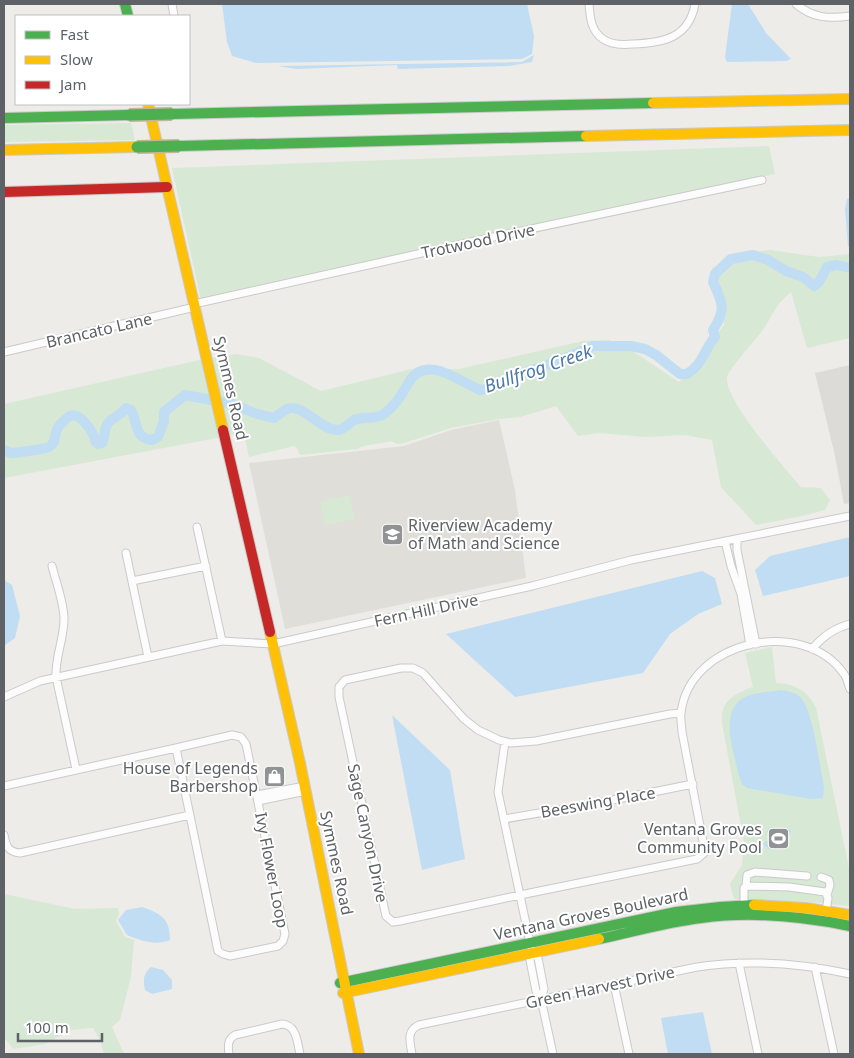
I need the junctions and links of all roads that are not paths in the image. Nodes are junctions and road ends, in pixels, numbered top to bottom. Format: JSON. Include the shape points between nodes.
{"nodes":[{"id":1,"x":589,"y":4,"type":"edge"},
{"id":2,"x":695,"y":4,"type":"edge"},
{"id":3,"x":796,"y":4,"type":"edge"},
{"id":4,"x":850,"y":16,"type":"edge"},
{"id":5,"x":850,"y":99,"type":"edge"},
{"id":6,"x":148,"y":105,"type":"edge"},
{"id":7,"x":4,"y":118,"type":"edge"},
{"id":8,"x":850,"y":130,"type":"edge"},
{"id":9,"x":4,"y":150,"type":"edge"},
{"id":10,"x":762,"y":180,"type":"dead end"},
{"id":11,"x":167,"y":187,"type":"junction"},
{"id":12,"x":4,"y":192,"type":"edge"},
{"id":13,"x":195,"y":306,"type":"junction"},
{"id":14,"x":4,"y":352,"type":"edge"},
{"id":15,"x":850,"y":516,"type":"edge"},
{"id":16,"x":197,"y":527,"type":"dead end"},
{"id":17,"x":737,"y":539,"type":"junction"},
{"id":18,"x":725,"y":541,"type":"junction"},
{"id":19,"x":126,"y":553,"type":"dead end"},
{"id":20,"x":52,"y":566,"type":"dead end"},
{"id":21,"x":206,"y":566,"type":"junction"},
{"id":22,"x":132,"y":581,"type":"junction"},
{"id":23,"x":850,"y":624,"type":"edge"},
{"id":24,"x":222,"y":641,"type":"junction"},
{"id":25,"x":272,"y":644,"type":"junction"},
{"id":26,"x":753,"y":644,"type":"junction"},
{"id":27,"x":812,"y":649,"type":"junction"},
{"id":28,"x":148,"y":657,"type":"junction"},
{"id":29,"x":56,"y":677,"type":"junction"},
{"id":30,"x":850,"y":689,"type":"edge"},
{"id":31,"x":4,"y":697,"type":"edge"},
{"id":32,"x":681,"y":713,"type":"junction"},
{"id":33,"x":504,"y":742,"type":"junction"},
{"id":34,"x":176,"y":748,"type":"junction"},
{"id":35,"x":76,"y":769,"type":"junction"},
{"id":36,"x":693,"y":784,"type":"junction"},
{"id":37,"x":4,"y":786,"type":"edge"},
{"id":38,"x":303,"y":789,"type":"junction"},
{"id":39,"x":257,"y":798,"type":"junction"},
{"id":40,"x":190,"y":815,"type":"junction"},
{"id":41,"x":504,"y":819,"type":"junction"},
{"id":42,"x":4,"y":835,"type":"edge"},
{"id":43,"x":807,"y":876,"type":"dead end"},
{"id":44,"x":821,"y":877,"type":"dead end"},
{"id":45,"x":746,"y":886,"type":"junction"},
{"id":46,"x":520,"y":895,"type":"junction"},
{"id":47,"x":828,"y":895,"type":"junction"},
{"id":48,"x":744,"y":904,"type":"junction"},
{"id":49,"x":850,"y":915,"type":"edge"},
{"id":50,"x":723,"y":916,"type":"junction"},
{"id":51,"x":827,"y":916,"type":"junction"},
{"id":52,"x":850,"y":926,"type":"edge"},
{"id":53,"x":531,"y":948,"type":"junction"},
{"id":54,"x":739,"y":963,"type":"junction"},
{"id":55,"x":815,"y":967,"type":"junction"},
{"id":56,"x":850,"y":974,"type":"edge"},
{"id":57,"x":614,"y":984,"type":"junction"},
{"id":58,"x":344,"y":988,"type":"junction"},
{"id":59,"x":541,"y":1000,"type":"junction"},
{"id":60,"x":229,"y":1054,"type":"edge"},
{"id":61,"x":300,"y":1054,"type":"edge"},
{"id":62,"x":355,"y":1054,"type":"edge"},
{"id":63,"x":360,"y":1054,"type":"edge"},
{"id":64,"x":412,"y":1054,"type":"edge"},
{"id":65,"x":553,"y":1054,"type":"edge"},
{"id":66,"x":629,"y":1054,"type":"edge"},
{"id":67,"x":758,"y":1054,"type":"edge"},
{"id":68,"x":834,"y":1054,"type":"edge"}],
"edges":[{"from":1,"to":2,"type":"street","via":[[593,28],[604,40],[620,45],[669,39],[683,30]]},
{"from":3,"to":4,"type":"street","via":[[805,11],[826,18]]},
{"from":5,"to":7,"type":"main road","bridge":true},
{"from":6,"to":11,"type":"main road","name":"Symmes Road"},
{"from":8,"to":9,"type":"main road","bridge":true},
{"from":10,"to":13,"type":"street","name":"Trotwood Drive","via":[[507,234]]},
{"from":11,"to":12,"type":"main road"},
{"from":11,"to":13,"type":"main road","name":"Symmes Road"},
{"from":13,"to":14,"type":"street","name":"Brancato Lane"},
{"from":13,"to":25,"type":"main road","name":"Symmes Road"},
{"from":15,"to":17,"type":"street","name":"Fern Hill Drive"},
{"from":16,"to":21,"type":"street"},
{"from":17,"to":18,"type":"street","name":"Fern Hill Drive"},
{"from":17,"to":26,"type":"street"},
{"from":18,"to":25,"type":"street","name":"Fern Hill Drive"},
{"from":18,"to":26,"type":"street"},
{"from":19,"to":22,"type":"street"},
{"from":20,"to":29,"type":"street","via":[[64,618]]},
{"from":21,"to":22,"type":"street"},
{"from":21,"to":24,"type":"street"},
{"from":22,"to":28,"type":"street"},
{"from":23,"to":27,"type":"street","via":[[830,631]]},
{"from":24,"to":25,"type":"street","name":"Fern Hill Drive"},
{"from":24,"to":28,"type":"street","name":"Fern Hill Drive"},
{"from":25,"to":38,"type":"main road","name":"Symmes Road"},
{"from":26,"to":27,"type":"street","name":"Sage Canyon Drive","via":[[780,641]]},
{"from":26,"to":32,"type":"street","name":"Sage Canyon Drive","via":[[717,657],[705,666],[688,690]]},
{"from":27,"to":30,"type":"street","via":[[831,660],[845,675]]},
{"from":28,"to":29,"type":"street","name":"Fern Hill Drive"},
{"from":29,"to":31,"type":"street","name":"Fern Hill Drive","via":[[40,680]]},
{"from":29,"to":35,"type":"street"},
{"from":32,"to":33,"type":"street","name":"Sage Canyon Drive","via":[[536,741]]},
{"from":32,"to":36,"type":"street","name":"Sage Canyon Drive"},
{"from":33,"to":41,"type":"street","via":[[498,792]]},
{"from":33,"to":46,"type":"street","name":"Sage Canyon Drive","via":[[470,725],[423,673],[413,668],[351,678],[339,687],[384,911],[389,920],[400,921]]},
{"from":34,"to":35,"type":"street","name":"Ivy Flower Loop"},
{"from":34,"to":39,"type":"street","name":"Ivy Flower Loop","via":[[232,735],[241,737],[246,744]]},
{"from":34,"to":40,"type":"street","name":"Ivy Flower Loop"},
{"from":35,"to":37,"type":"street","name":"Ivy Flower Loop"},
{"from":36,"to":41,"type":"street","name":"Beeswing Place"},
{"from":36,"to":46,"type":"street","name":"Sage Canyon Drive","via":[[705,852],[697,859]]},
{"from":38,"to":39,"type":"street","name":"Ivy Flower Loop"},
{"from":38,"to":58,"type":"main road","name":"Symmes Road"},
{"from":39,"to":40,"type":"street","name":"Ivy Flower Loop","via":[[285,934],[283,941],[274,948],[230,956],[218,951]]},
{"from":40,"to":42,"type":"street","via":[[20,853],[12,852],[6,846]]},
{"from":41,"to":46,"type":"street"},
{"from":43,"to":45,"type":"street","via":[[755,872],[747,875]]},
{"from":44,"to":47,"type":"street","via":[[829,880]]},
{"from":45,"to":47,"type":"street","via":[[789,887]]},
{"from":45,"to":48,"type":"street"},
{"from":46,"to":53,"type":"street"},
{"from":47,"to":51,"type":"street"},
{"from":48,"to":50,"type":"main road","via":[[736,912]]},
{"from":48,"to":51,"type":"main road","name":"Ventana Groves Boulevard","via":[[786,905]]},
{"from":48,"to":53,"type":"main road","name":"Ventana Groves Boulevard","via":[[676,912]]},
{"from":49,"to":51,"type":"main road","name":"Ventana Groves Boulevard"},
{"from":50,"to":51,"type":"main road","name":"Ventana Groves Boulevard"},
{"from":50,"to":53,"type":"main road","name":"Ventana Groves Boulevard"},
{"from":51,"to":52,"type":"main road","name":"Ventana Groves Boulevard"},
{"from":53,"to":58,"type":"main road","name":"Ventana Groves Boulevard"},
{"from":53,"to":59,"type":"street","via":[[530,962]]},
{"from":54,"to":55,"type":"street","name":"Green Harvest Drive"},
{"from":54,"to":57,"type":"street","name":"Green Harvest Drive","via":[[697,967]]},
{"from":54,"to":67,"type":"street"},
{"from":55,"to":56,"type":"street","name":"Green Harvest Drive"},
{"from":55,"to":68,"type":"street"},
{"from":57,"to":59,"type":"street","name":"Green Harvest Drive"},
{"from":57,"to":66,"type":"street"},
{"from":58,"to":62,"type":"main road","name":"Symmes Road"},
{"from":58,"to":63,"type":"main road","name":"Symmes Road"},
{"from":59,"to":64,"type":"street","name":"Green Harvest Drive","via":[[414,1028],[409,1036]]},
{"from":59,"to":65,"type":"street"},
{"from":60,"to":61,"type":"street","via":[[229,1041],[235,1035],[282,1024],[293,1028]]}]}
